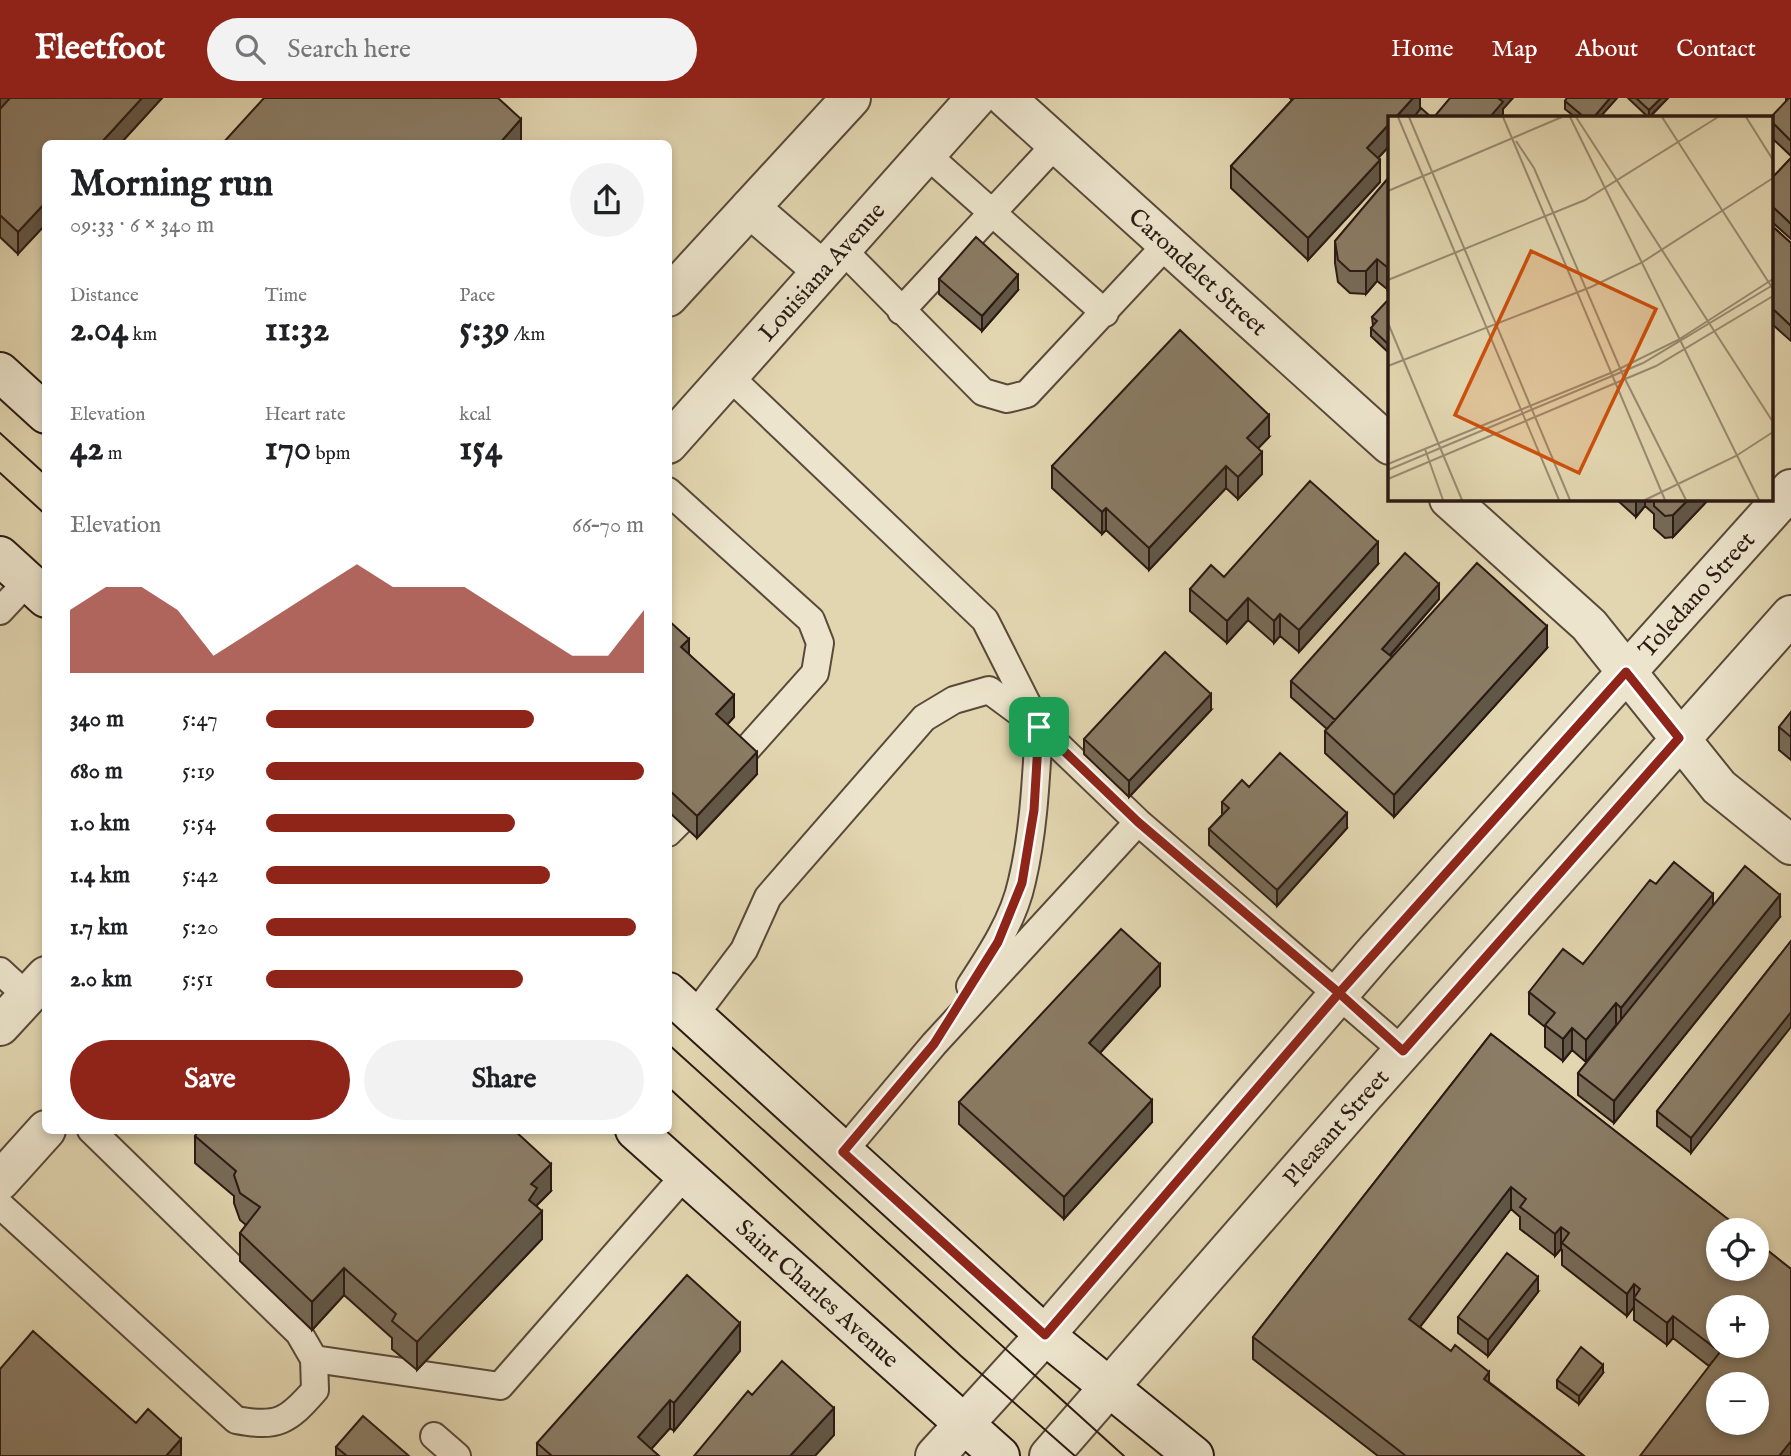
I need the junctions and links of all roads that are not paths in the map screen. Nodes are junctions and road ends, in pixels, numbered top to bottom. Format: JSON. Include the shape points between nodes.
{"nodes":[{"id":1,"x":851,"y":98,"type":"edge"},
{"id":2,"x":976,"y":98,"type":"edge"},
{"id":3,"x":1006,"y":98,"type":"edge"},
{"id":4,"x":1056,"y":144,"type":"junction"},
{"id":5,"x":926,"y":154,"type":"junction"},
{"id":6,"x":750,"y":208,"type":"junction"},
{"id":7,"x":991,"y":211,"type":"junction"},
{"id":8,"x":1167,"y":244,"type":"junction"},
{"id":9,"x":832,"y":259,"type":"junction"},
{"id":10,"x":672,"y":293,"type":"edge"},
{"id":11,"x":901,"y":312,"type":"junction"},
{"id":12,"x":1105,"y":313,"type":"junction"},
{"id":13,"x":0,"y":372,"type":"edge"},
{"id":14,"x":729,"y":376,"type":"junction"},
{"id":15,"x":42,"y":410,"type":"edge"},
{"id":16,"x":672,"y":440,"type":"edge"},
{"id":17,"x":1388,"y":443,"type":"edge"},
{"id":18,"x":1791,"y":489,"type":"edge"},
{"id":19,"x":672,"y":495,"type":"edge"},
{"id":20,"x":1451,"y":500,"type":"edge"},
{"id":21,"x":0,"y":556,"type":"edge"},
{"id":22,"x":37,"y":590,"type":"edge"},
{"id":23,"x":0,"y":611,"type":"edge"},
{"id":24,"x":1791,"y":615,"type":"edge"},
{"id":25,"x":1626,"y":672,"type":"junction"},
{"id":26,"x":1039,"y":727,"type":"junction"},
{"id":27,"x":1679,"y":738,"type":"junction"},
{"id":28,"x":739,"y":758,"type":"edge"},
{"id":29,"x":1138,"y":822,"type":"junction"},
{"id":30,"x":1791,"y":845,"type":"edge"},
{"id":31,"x":0,"y":971,"type":"edge"},
{"id":32,"x":36,"y":986,"type":"edge"},
{"id":33,"x":1339,"y":993,"type":"junction"},
{"id":34,"x":681,"y":1004,"type":"edge"},
{"id":35,"x":0,"y":1026,"type":"edge"},
{"id":36,"x":934,"y":1044,"type":"junction"},
{"id":37,"x":1403,"y":1051,"type":"junction"},
{"id":38,"x":42,"y":1134,"type":"edge"},
{"id":39,"x":94,"y":1134,"type":"edge"},
{"id":40,"x":639,"y":1134,"type":"edge"},
{"id":41,"x":843,"y":1152,"type":"junction"},
{"id":42,"x":685,"y":1175,"type":"junction"},
{"id":43,"x":0,"y":1181,"type":"edge"},
{"id":44,"x":0,"y":1205,"type":"edge"},
{"id":45,"x":1045,"y":1335,"type":"junction"},
{"id":46,"x":314,"y":1359,"type":"junction"},
{"id":47,"x":1108,"y":1386,"type":"junction"},
{"id":48,"x":964,"y":1425,"type":"junction"},
{"id":49,"x":433,"y":1436,"type":"dead end"},
{"id":50,"x":457,"y":1456,"type":"edge"},
{"id":51,"x":935,"y":1456,"type":"edge"},
{"id":52,"x":1000,"y":1456,"type":"edge"},
{"id":53,"x":1049,"y":1456,"type":"edge"},
{"id":54,"x":1194,"y":1456,"type":"edge"}],
"edges":[{"from":1,"to":6,"type":"street"},
{"from":2,"to":5,"type":"street","name":"Louisiana Avenue"},
{"from":3,"to":4,"type":"street","name":"Carondelet Street"},
{"from":4,"to":7,"type":"lane"},
{"from":4,"to":8,"type":"street","name":"Carondelet Street"},
{"from":5,"to":7,"type":"lane"},
{"from":5,"to":9,"type":"street","name":"Louisiana Avenue"},
{"from":6,"to":9,"type":"street"},
{"from":6,"to":10,"type":"street"},
{"from":7,"to":11,"type":"lane"},
{"from":7,"to":12,"type":"lane"},
{"from":8,"to":12,"type":"lane"},
{"from":8,"to":17,"type":"street","name":"Carondelet Street"},
{"from":9,"to":11,"type":"lane"},
{"from":9,"to":14,"type":"street","name":"Louisiana Avenue"},
{"from":11,"to":12,"type":"lane","via":[[983,392],[1007,398],[1027,394]]},
{"from":13,"to":15,"type":"street"},
{"from":14,"to":16,"type":"street","name":"Louisiana Avenue"},
{"from":14,"to":26,"type":"lane","via":[[985,620]]},
{"from":18,"to":25,"type":"street","name":"Toledano Street"},
{"from":19,"to":28,"type":"lane","via":[[811,620],[820,643],[815,673]]},
{"from":20,"to":25,"type":"street","via":[[1589,625]]},
{"from":21,"to":22,"type":"street"},
{"from":22,"to":23,"type":"lane"},
{"from":24,"to":27,"type":"street","name":"Pleasant Street"},
{"from":25,"to":27,"type":"street"},
{"from":25,"to":33,"type":"street","name":"Toledano Street"},
{"from":26,"to":29,"type":"lane"},
{"from":26,"to":34,"type":"lane","via":[[989,690],[954,700],[924,718],[768,897],[744,950]]},
{"from":26,"to":36,"type":"lane","via":[[1034,810],[1022,883],[998,942]]},
{"from":27,"to":30,"type":"street","via":[[1719,787]]},
{"from":27,"to":37,"type":"street","name":"Pleasant Street"},
{"from":29,"to":33,"type":"lane"},
{"from":29,"to":36,"type":"lane"},
{"from":31,"to":32,"type":"lane"},
{"from":32,"to":35,"type":"street"},
{"from":33,"to":37,"type":"lane"},
{"from":33,"to":45,"type":"street","name":"Toledano Street"},
{"from":34,"to":41,"type":"street"},
{"from":36,"to":41,"type":"lane"},
{"from":37,"to":47,"type":"street","name":"Pleasant Street"},
{"from":38,"to":43,"type":"street"},
{"from":39,"to":46,"type":"lane","via":[[299,1333]]},
{"from":40,"to":42,"type":"street","name":"Saint Charles Avenue"},
{"from":41,"to":45,"type":"street"},
{"from":42,"to":46,"type":"lane","via":[[500,1386]]},
{"from":42,"to":48,"type":"street","name":"Saint Charles Avenue"},
{"from":44,"to":46,"type":"lane","via":[[236,1419],[261,1424],[293,1416],[315,1390]]},
{"from":45,"to":47,"type":"street"},
{"from":45,"to":48,"type":"street","name":"Toledano Street"},
{"from":47,"to":53,"type":"street","name":"Pleasant Street"},
{"from":47,"to":54,"type":"street"},
{"from":48,"to":51,"type":"street","name":"Toledano Street"},
{"from":48,"to":52,"type":"street","name":"Saint Charles Avenue"},
{"from":49,"to":50,"type":"lane"}]}
